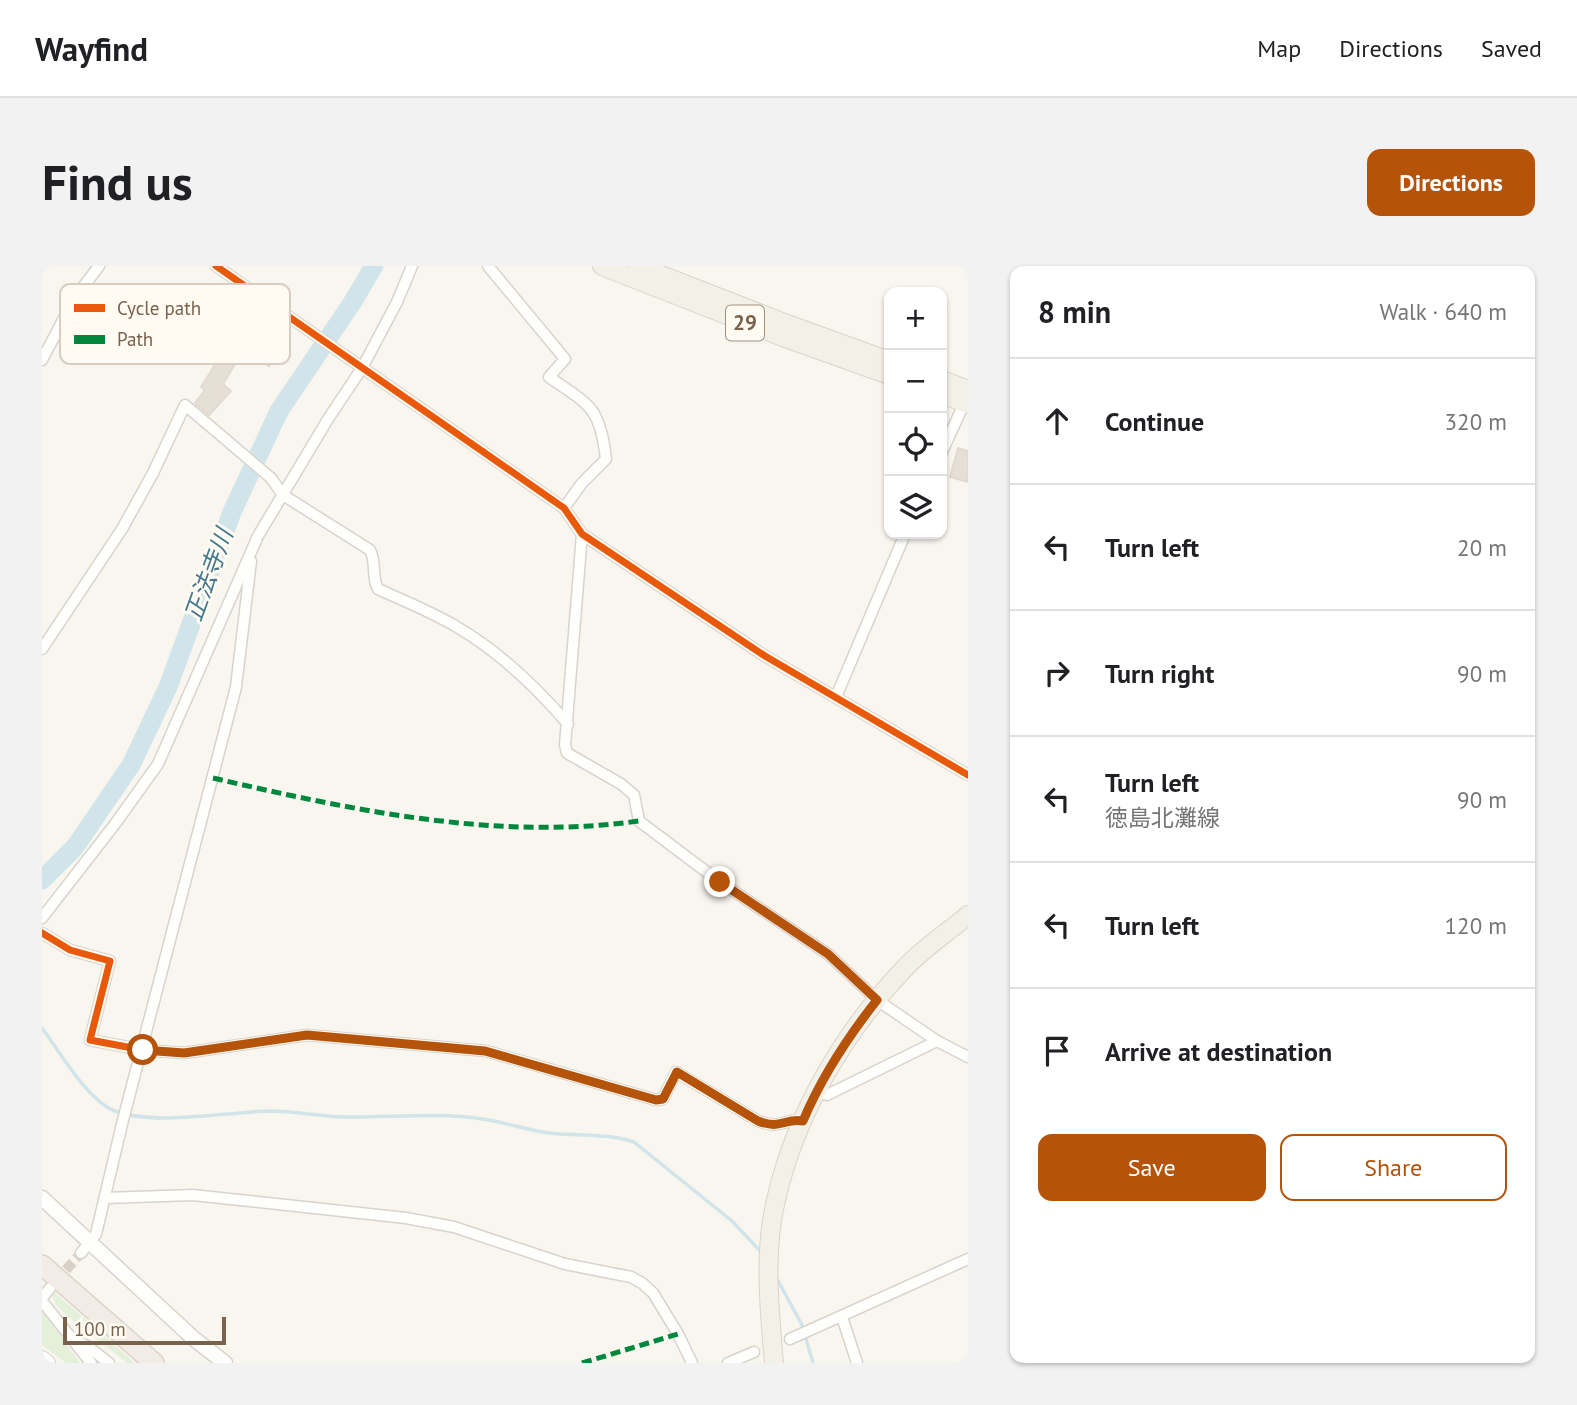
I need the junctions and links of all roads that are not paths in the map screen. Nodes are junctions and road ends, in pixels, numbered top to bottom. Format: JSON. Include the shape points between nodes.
{"nodes":[{"id":1,"x":99,"y":266,"type":"edge"},
{"id":2,"x":216,"y":266,"type":"edge"},
{"id":3,"x":412,"y":266,"type":"edge"},
{"id":4,"x":488,"y":266,"type":"edge"},
{"id":5,"x":603,"y":266,"type":"edge"},
{"id":6,"x":638,"y":266,"type":"edge"},
{"id":7,"x":85,"y":284,"type":"edge"},
{"id":8,"x":242,"y":284,"type":"edge"},
{"id":9,"x":290,"y":318,"type":"edge"},
{"id":10,"x":60,"y":326,"type":"edge"},
{"id":11,"x":884,"y":359,"type":"edge"},
{"id":12,"x":42,"y":360,"type":"edge"},
{"id":13,"x":362,"y":368,"type":"junction"},
{"id":14,"x":884,"y":374,"type":"edge"},
{"id":15,"x":947,"y":384,"type":"edge"},
{"id":16,"x":947,"y":395,"type":"edge"},
{"id":17,"x":967,"y":398,"type":"edge"},
{"id":18,"x":947,"y":441,"type":"edge"},
{"id":19,"x":283,"y":495,"type":"junction"},
{"id":20,"x":564,"y":508,"type":"junction"},
{"id":21,"x":582,"y":534,"type":"junction"},
{"id":22,"x":903,"y":539,"type":"edge"},
{"id":23,"x":252,"y":550,"type":"junction"},
{"id":24,"x":42,"y":649,"type":"edge"},
{"id":25,"x":836,"y":697,"type":"junction"},
{"id":26,"x":568,"y":724,"type":"junction"},
{"id":27,"x":968,"y":775,"type":"edge"},
{"id":28,"x":968,"y":915,"type":"edge"},
{"id":29,"x":42,"y":918,"type":"edge"},
{"id":30,"x":42,"y":933,"type":"edge"},
{"id":31,"x":877,"y":1000,"type":"junction"},
{"id":32,"x":937,"y":1041,"type":"junction"},
{"id":33,"x":143,"y":1050,"type":"junction"},
{"id":34,"x":968,"y":1057,"type":"edge"},
{"id":35,"x":816,"y":1092,"type":"junction"},
{"id":36,"x":803,"y":1121,"type":"junction"},
{"id":37,"x":42,"y":1198,"type":"edge"},
{"id":38,"x":105,"y":1198,"type":"junction"},
{"id":39,"x":86,"y":1248,"type":"junction"},
{"id":40,"x":968,"y":1258,"type":"edge"},
{"id":41,"x":42,"y":1265,"type":"edge"},
{"id":42,"x":45,"y":1296,"type":"edge"},
{"id":43,"x":842,"y":1317,"type":"junction"},
{"id":44,"x":795,"y":1337,"type":"dead end"},
{"id":45,"x":72,"y":1340,"type":"junction"},
{"id":46,"x":754,"y":1352,"type":"dead end"},
{"id":47,"x":42,"y":1359,"type":"edge"},
{"id":48,"x":47,"y":1363,"type":"edge"},
{"id":49,"x":91,"y":1363,"type":"edge"},
{"id":50,"x":109,"y":1363,"type":"edge"},
{"id":51,"x":154,"y":1363,"type":"edge"},
{"id":52,"x":225,"y":1363,"type":"edge"},
{"id":53,"x":692,"y":1363,"type":"edge"},
{"id":54,"x":728,"y":1363,"type":"edge"},
{"id":55,"x":774,"y":1363,"type":"edge"},
{"id":56,"x":857,"y":1363,"type":"edge"}],
"edges":[{"from":1,"to":7,"type":"street"},
{"from":2,"to":8,"type":"street"},
{"from":3,"to":13,"type":"street"},
{"from":4,"to":20,"type":"street","via":[[565,359],[549,377],[589,407],[597,420],[606,459]]},
{"from":5,"to":14,"type":"main road","number":"29"},
{"from":6,"to":11,"type":"main road","number":"29"},
{"from":9,"to":13,"type":"street"},
{"from":10,"to":12,"type":"street"},
{"from":13,"to":19,"type":"street"},
{"from":13,"to":20,"type":"street"},
{"from":15,"to":17,"type":"main road"},
{"from":16,"to":17,"type":"main road"},
{"from":17,"to":18,"type":"street"},
{"from":19,"to":23,"type":"street"},
{"from":19,"to":24,"type":"street","via":[[271,478],[185,404],[122,529]]},
{"from":19,"to":26,"type":"street","via":[[370,551],[378,589],[457,627],[491,650]]},
{"from":20,"to":21,"type":"street"},
{"from":21,"to":25,"type":"street","via":[[765,656]]},
{"from":21,"to":26,"type":"street"},
{"from":22,"to":25,"type":"street"},
{"from":23,"to":29,"type":"street","via":[[158,764]]},
{"from":23,"to":33,"type":"street","via":[[236,687]]},
{"from":25,"to":27,"type":"street"},
{"from":26,"to":31,"type":"street","via":[[567,754],[634,795],[639,821],[828,954]]},
{"from":28,"to":31,"type":"main road","via":[[905,968]]},
{"from":30,"to":33,"type":"street","via":[[70,950],[110,961],[90,1040]]},
{"from":31,"to":32,"type":"street"},
{"from":31,"to":35,"type":"main road","via":[[846,1039]]},
{"from":32,"to":34,"type":"street"},
{"from":32,"to":35,"type":"street","via":[[827,1095]]},
{"from":33,"to":36,"type":"street","via":[[184,1053],[307,1035],[485,1051],[656,1100],[663,1099],[677,1072],[758,1121],[771,1126]]},
{"from":33,"to":38,"type":"street"},
{"from":35,"to":36,"type":"main road"},
{"from":36,"to":55,"type":"main road","via":[[778,1193],[770,1244],[768,1294]]},
{"from":37,"to":39,"type":"street"},
{"from":38,"to":39,"type":"street","via":[[96,1234]]},
{"from":38,"to":53,"type":"street","via":[[193,1195],[406,1217],[454,1227],[565,1264],[642,1283],[653,1293]]},
{"from":39,"to":52,"type":"street"},
{"from":40,"to":43,"type":"street"},
{"from":41,"to":51,"type":"highway"},
{"from":42,"to":45,"type":"street"},
{"from":43,"to":44,"type":"street"},
{"from":43,"to":56,"type":"street"},
{"from":45,"to":49,"type":"street"},
{"from":45,"to":50,"type":"street"},
{"from":46,"to":54,"type":"street"},
{"from":47,"to":48,"type":"main road"}]}
